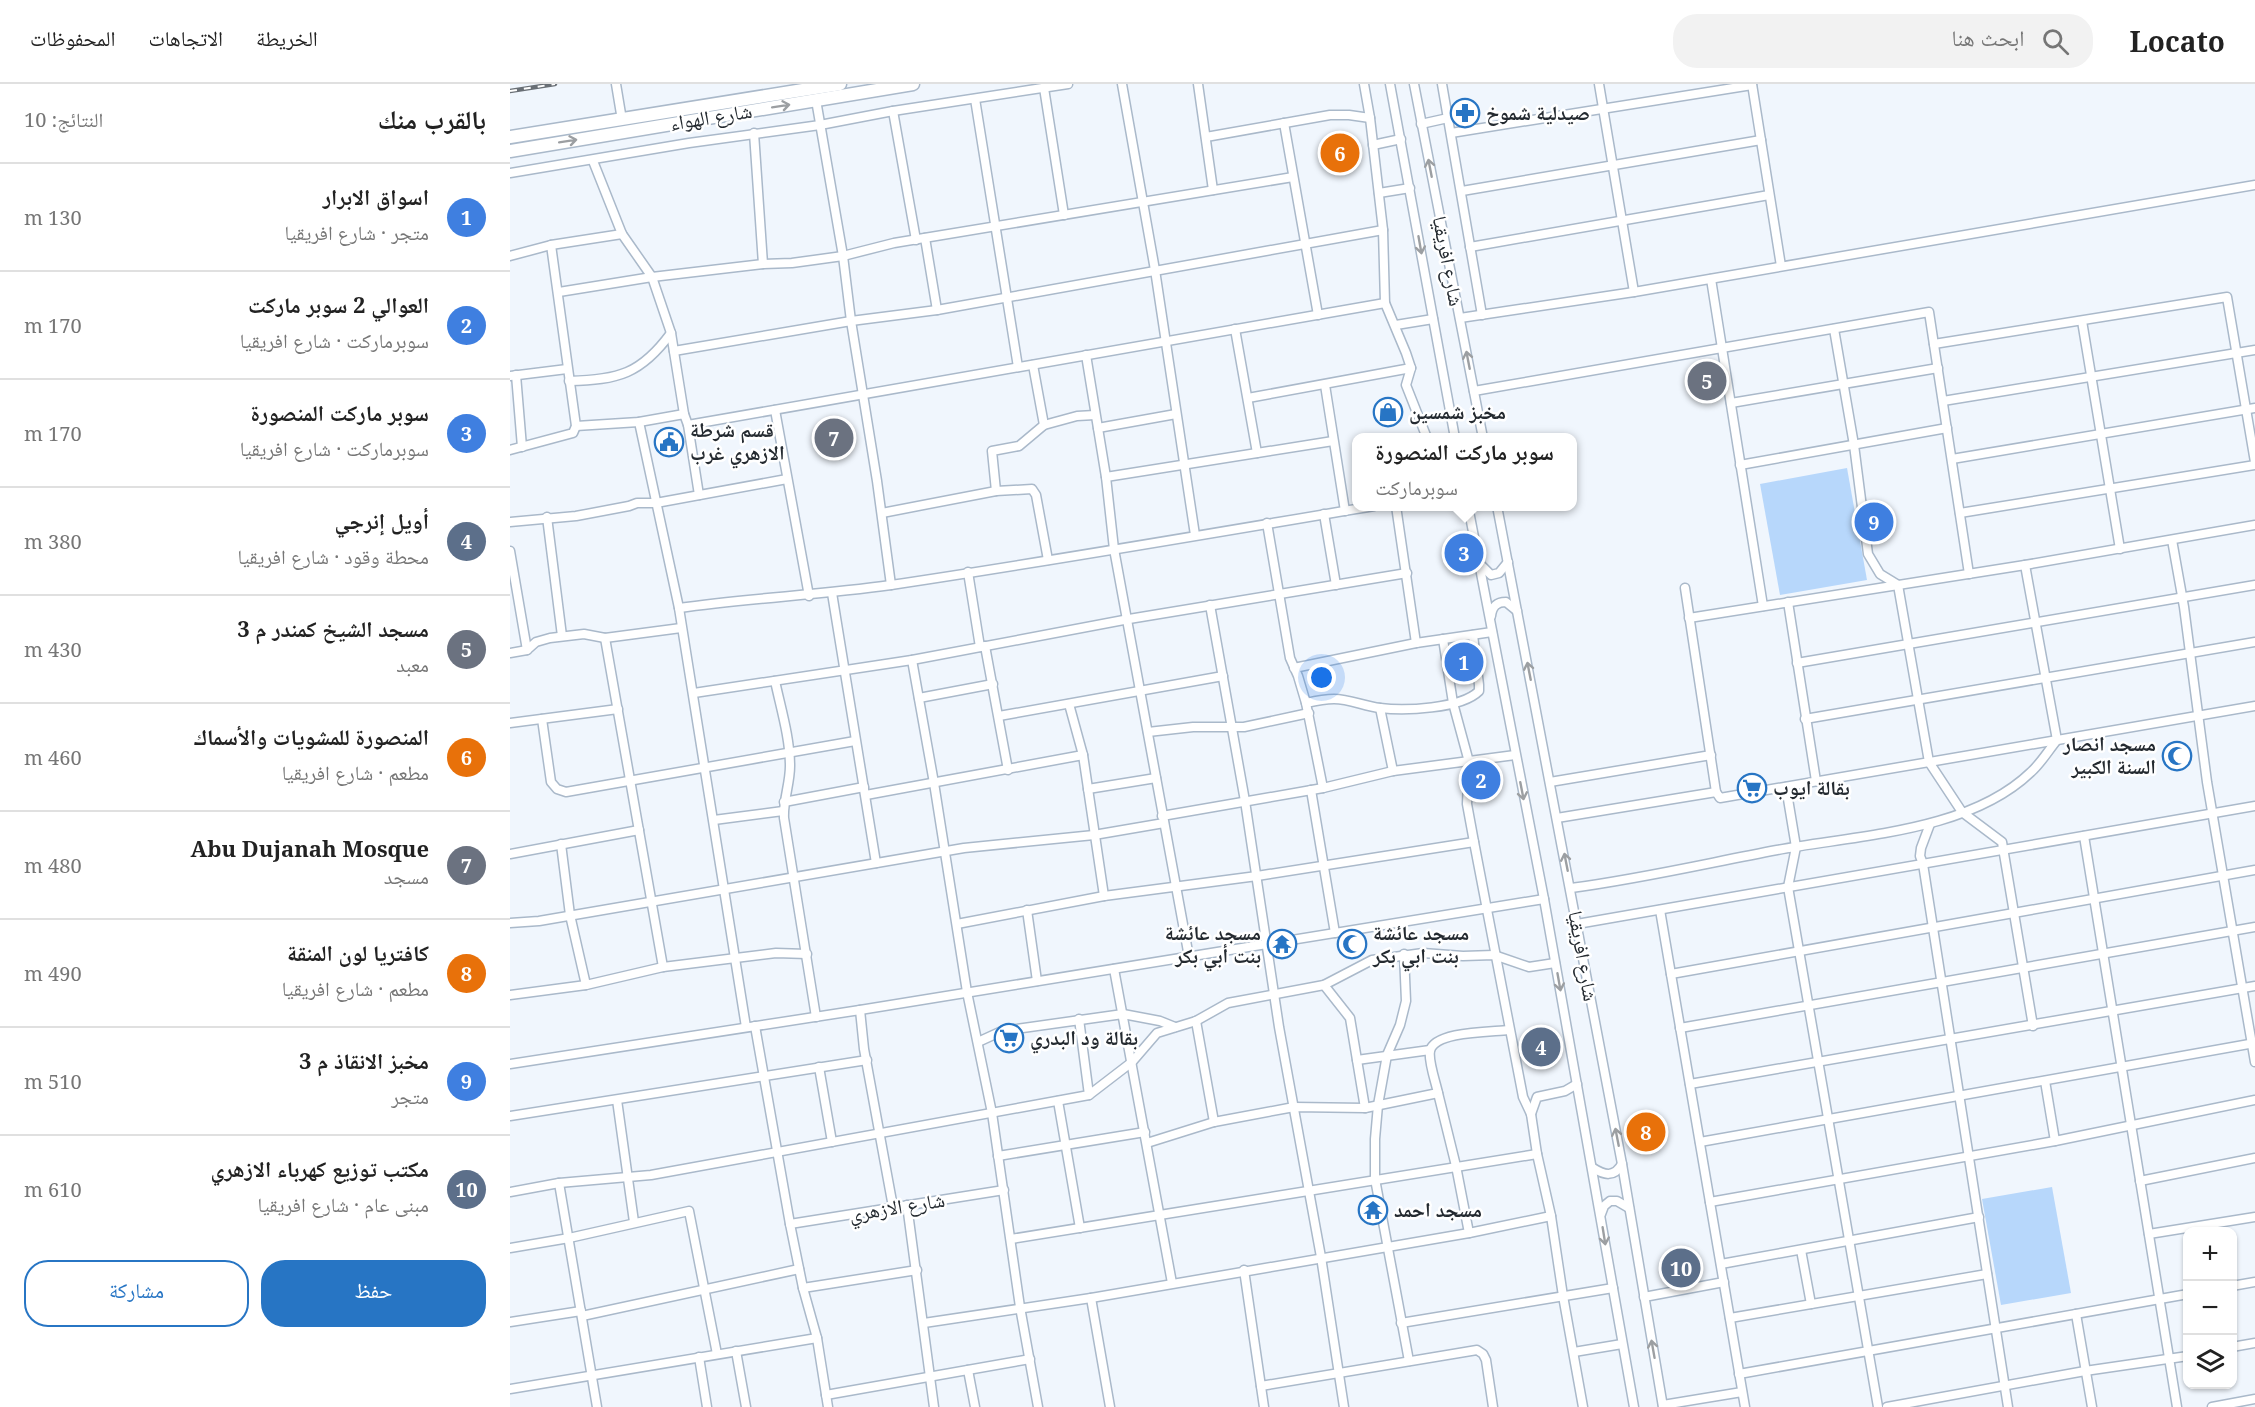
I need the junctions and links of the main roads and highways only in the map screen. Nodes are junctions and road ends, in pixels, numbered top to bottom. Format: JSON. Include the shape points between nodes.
{"nodes":[{"id":1,"x":840,"y":84,"type":"edge"},
{"id":2,"x":913,"y":84,"type":"edge"},
{"id":3,"x":510,"y":137,"type":"edge"},
{"id":4,"x":510,"y":151,"type":"edge"}],
"edges":[{"from":1,"to":3,"type":"highway","name":"شارع الهواء"},
{"from":4,"to":2,"type":"highway","name":"شارع الهواء","one_way":true}]}
